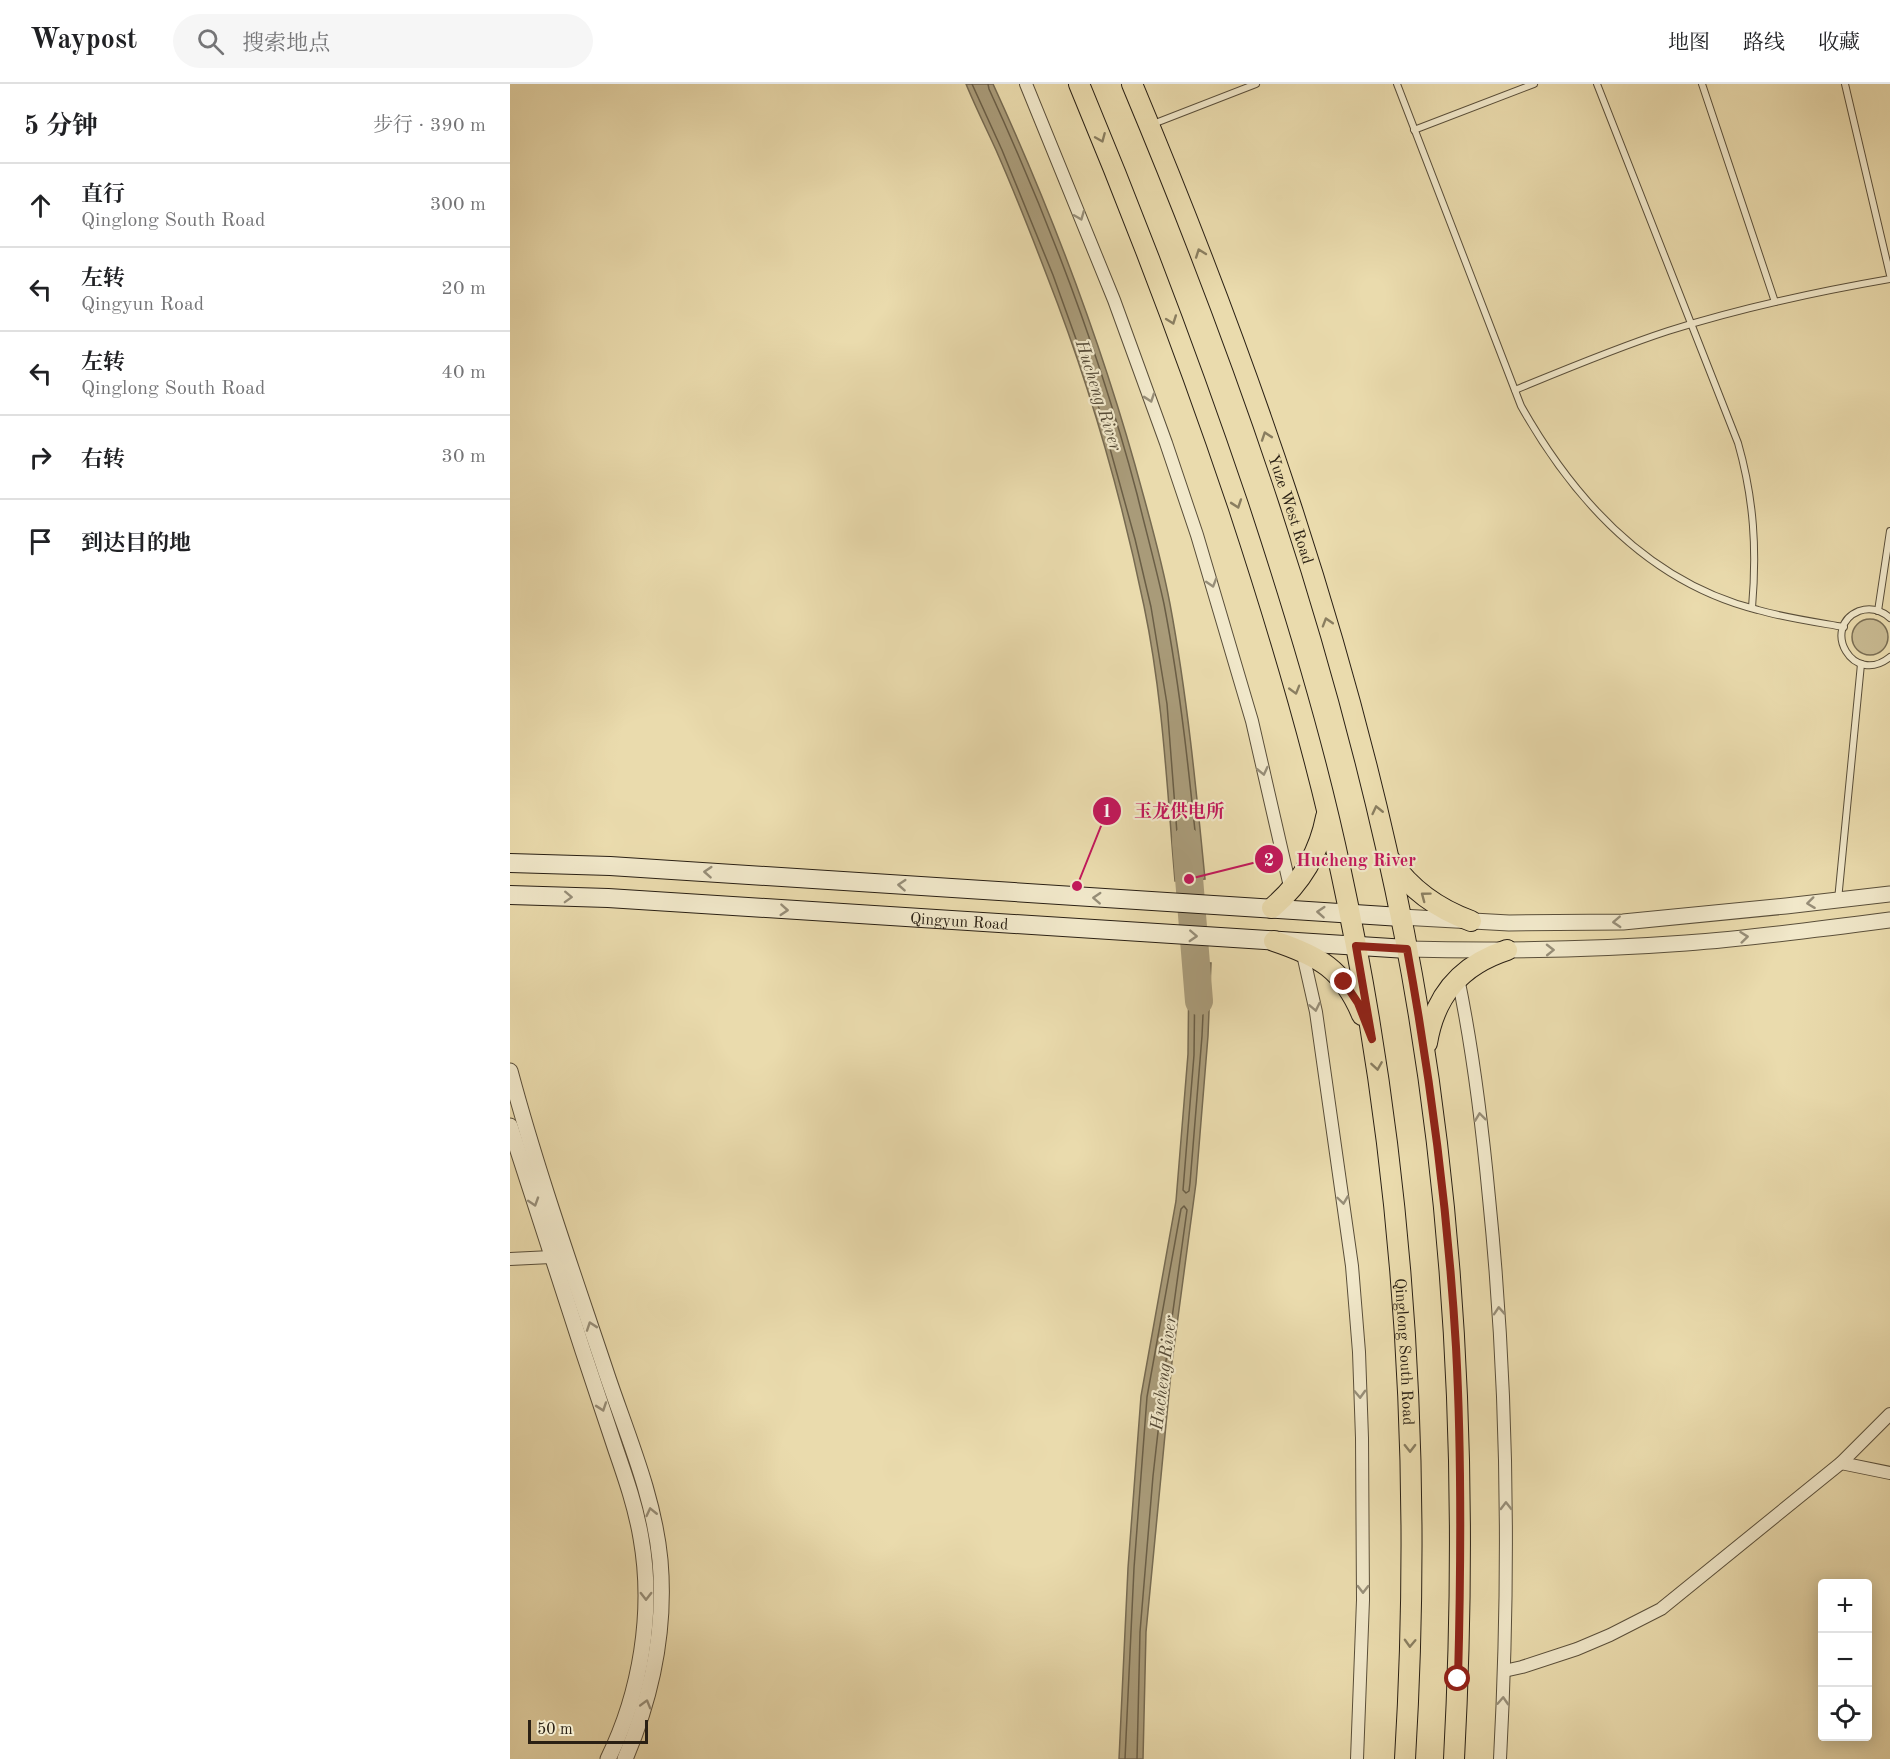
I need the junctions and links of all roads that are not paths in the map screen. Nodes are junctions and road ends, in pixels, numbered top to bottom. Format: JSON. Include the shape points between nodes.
{"nodes":[{"id":1,"x":1026,"y":84,"type":"edge"},
{"id":2,"x":1079,"y":84,"type":"edge"},
{"id":3,"x":1132,"y":84,"type":"edge"},
{"id":4,"x":1256,"y":84,"type":"edge"},
{"id":5,"x":1396,"y":84,"type":"edge"},
{"id":6,"x":1534,"y":84,"type":"edge"},
{"id":7,"x":1597,"y":84,"type":"edge"},
{"id":8,"x":1702,"y":84,"type":"edge"},
{"id":9,"x":1845,"y":84,"type":"edge"},
{"id":10,"x":1149,"y":125,"type":"junction"},
{"id":11,"x":1414,"y":129,"type":"junction"},
{"id":12,"x":1890,"y":277,"type":"edge"},
{"id":13,"x":1775,"y":302,"type":"junction"},
{"id":14,"x":1691,"y":325,"type":"junction"},
{"id":15,"x":1515,"y":390,"type":"junction"},
{"id":16,"x":1890,"y":531,"type":"edge"},
{"id":17,"x":1752,"y":608,"type":"junction"},
{"id":18,"x":1878,"y":610,"type":"junction"},
{"id":19,"x":1890,"y":618,"type":"edge"},
{"id":20,"x":1844,"y":627,"type":"junction"},
{"id":21,"x":1890,"y":657,"type":"edge"},
{"id":22,"x":1861,"y":664,"type":"junction"},
{"id":23,"x":1327,"y":811,"type":"junction"},
{"id":24,"x":1389,"y":858,"type":"junction"},
{"id":25,"x":510,"y":863,"type":"edge"},
{"id":26,"x":1291,"y":891,"type":"junction"},
{"id":27,"x":1890,"y":894,"type":"edge"},
{"id":28,"x":510,"y":895,"type":"edge"},
{"id":29,"x":1838,"y":900,"type":"junction"},
{"id":30,"x":1272,"y":908,"type":"junction"},
{"id":31,"x":1350,"y":913,"type":"junction"},
{"id":32,"x":1401,"y":916,"type":"junction"},
{"id":33,"x":1890,"y":920,"type":"edge"},
{"id":34,"x":1472,"y":921,"type":"junction"},
{"id":35,"x":1274,"y":941,"type":"junction"},
{"id":36,"x":1356,"y":946,"type":"junction"},
{"id":37,"x":1407,"y":949,"type":"junction"},
{"id":38,"x":1302,"y":950,"type":"junction"},
{"id":39,"x":1507,"y":950,"type":"junction"},
{"id":40,"x":1458,"y":978,"type":"junction"},
{"id":41,"x":1372,"y":1039,"type":"junction"},
{"id":42,"x":510,"y":1071,"type":"edge"},
{"id":43,"x":1428,"y":1075,"type":"junction"},
{"id":44,"x":510,"y":1126,"type":"edge"},
{"id":45,"x":552,"y":1257,"type":"junction"},
{"id":46,"x":510,"y":1259,"type":"edge"},
{"id":47,"x":1890,"y":1414,"type":"edge"},
{"id":48,"x":1841,"y":1463,"type":"junction"},
{"id":49,"x":1890,"y":1473,"type":"edge"},
{"id":50,"x":1504,"y":1671,"type":"junction"},
{"id":51,"x":608,"y":1759,"type":"edge"},
{"id":52,"x":625,"y":1759,"type":"edge"},
{"id":53,"x":1357,"y":1759,"type":"edge"},
{"id":54,"x":1405,"y":1759,"type":"edge"},
{"id":55,"x":1454,"y":1759,"type":"edge"},
{"id":56,"x":1500,"y":1759,"type":"edge"}],
"edges":[{"from":1,"to":26,"type":"street","one_way":true,"via":[[1114,300],[1193,525],[1252,721]]},
{"from":2,"to":23,"type":"main road","one_way":true,"via":[[1149,259],[1223,462],[1285,653]]},
{"from":3,"to":10,"type":"main road","name":"Yuze West Road"},
{"from":4,"to":10,"type":"lane"},
{"from":5,"to":11,"type":"lane"},
{"from":6,"to":11,"type":"lane"},
{"from":7,"to":14,"type":"lane"},
{"from":8,"to":13,"type":"lane"},
{"from":9,"to":12,"type":"lane"},
{"from":24,"to":10,"type":"main road","name":"Yuze West Road","one_way":true,"via":[[1350,701],[1298,532],[1236,351]]},
{"from":11,"to":15,"type":"lane"},
{"from":12,"to":13,"type":"lane"},
{"from":13,"to":14,"type":"lane"},
{"from":14,"to":15,"type":"lane","via":[[1619,348]]},
{"from":14,"to":17,"type":"lane","via":[[1747,474],[1755,543]]},
{"from":15,"to":17,"type":"lane","via":[[1550,454],[1607,524],[1676,576]]},
{"from":16,"to":18,"type":"lane"},
{"from":17,"to":20,"type":"lane"},
{"from":18,"to":19,"type":"lane"},
{"from":18,"to":20,"type":"lane","via":[[1855,613]]},
{"from":20,"to":22,"type":"lane","via":[[1844,648]]},
{"from":21,"to":22,"type":"lane","via":[[1877,664]]},
{"from":22,"to":29,"type":"lane"},
{"from":23,"to":26,"type":"main road","via":[[1319,845]]},
{"from":23,"to":31,"type":"main road"},
{"from":24,"to":32,"type":"main road","name":"Yuze West Road"},
{"from":34,"to":24,"type":"main road","one_way":true,"via":[[1419,892]]},
{"from":30,"to":25,"type":"main road","name":"Qingyun Road","one_way":true},
{"from":26,"to":30,"type":"main road"},
{"from":27,"to":29,"type":"street"},
{"from":28,"to":35,"type":"main road","name":"Qingyun Road","one_way":true},
{"from":29,"to":34,"type":"street","one_way":true,"via":[[1623,922]]},
{"from":31,"to":30,"type":"main road","name":"Qingyun Road","one_way":true},
{"from":31,"to":32,"type":"main road","name":"Qingyun Road"},
{"from":31,"to":36,"type":"main road"},
{"from":32,"to":34,"type":"street"},
{"from":32,"to":37,"type":"main road","name":"Yuze West Road"},
{"from":39,"to":33,"type":"street","one_way":true,"via":[[1688,943]]},
{"from":35,"to":36,"type":"main road","name":"Qingyun Road"},
{"from":35,"to":38,"type":"main road"},
{"from":36,"to":37,"type":"main road","name":"Qingyun Road"},
{"from":36,"to":41,"type":"main road","name":"Qinglong South Road"},
{"from":37,"to":39,"type":"street"},
{"from":37,"to":43,"type":"main road"},
{"from":38,"to":41,"type":"main road","via":[[1326,964],[1344,982],[1358,1003]]},
{"from":38,"to":53,"type":"street","one_way":true,"via":[[1316,1012],[1352,1266],[1359,1352],[1363,1600]]},
{"from":39,"to":40,"type":"main road","via":[[1480,961]]},
{"from":40,"to":43,"type":"main road","via":[[1434,1014],[1426,1044]]},
{"from":50,"to":40,"type":"street","one_way":true,"via":[[1505,1435],[1500,1333],[1486,1164]]},
{"from":41,"to":54,"type":"main road","name":"Qinglong South Road","one_way":true,"via":[[1392,1185],[1407,1350],[1411,1601]]},
{"from":52,"to":42,"type":"street","one_way":true,"via":[[644,1712],[656,1662],[661,1584],[657,1536],[646,1490]]},
{"from":43,"to":55,"type":"main road","via":[[1456,1347],[1460,1602]]},
{"from":44,"to":45,"type":"street","one_way":true},
{"from":45,"to":46,"type":"street"},
{"from":45,"to":51,"type":"street","one_way":true,"via":[[631,1494],[644,1561],[640,1659],[628,1708]]},
{"from":47,"to":48,"type":"street"},
{"from":48,"to":49,"type":"street"},
{"from":48,"to":50,"type":"street","via":[[1661,1609],[1577,1649]]},
{"from":56,"to":50,"type":"street","one_way":true}]}
